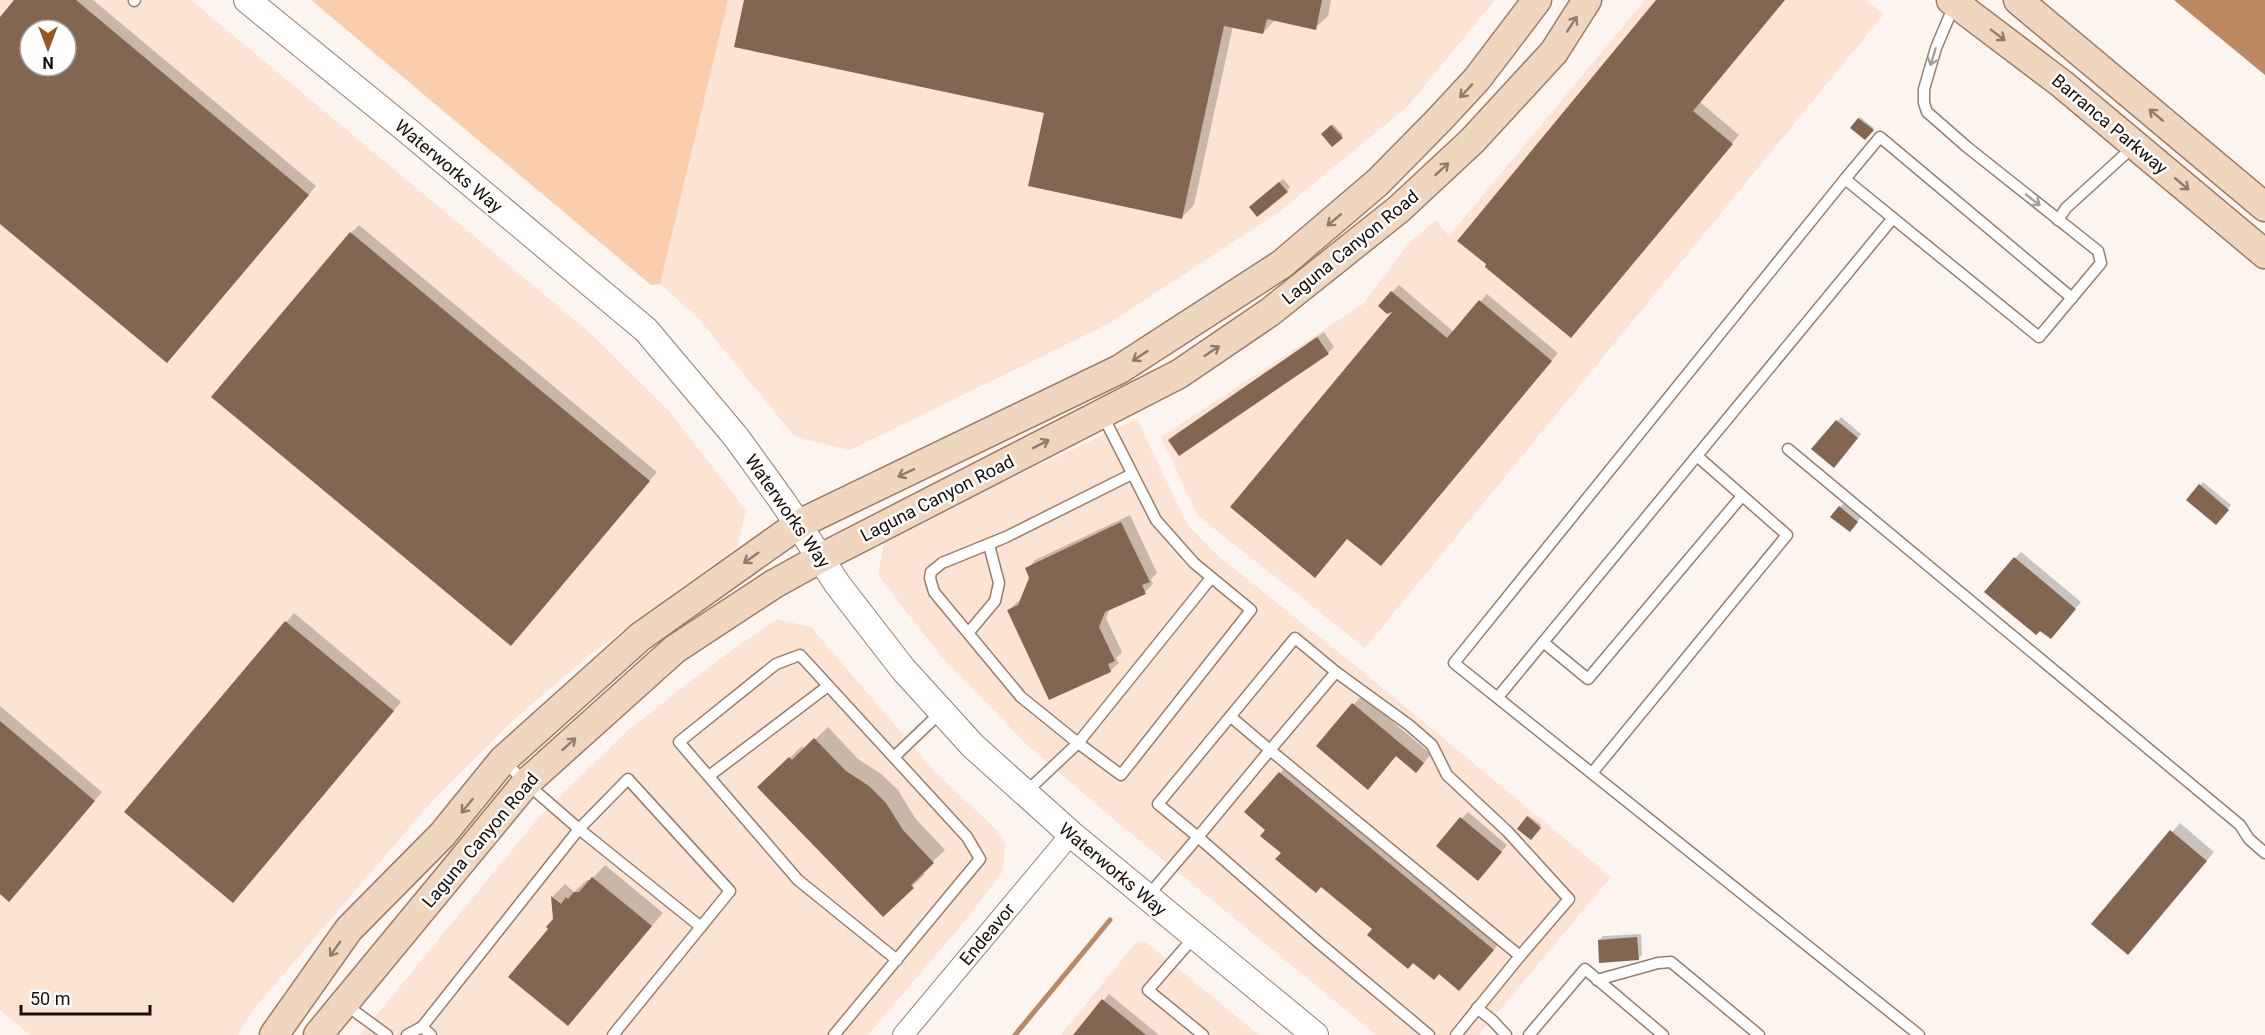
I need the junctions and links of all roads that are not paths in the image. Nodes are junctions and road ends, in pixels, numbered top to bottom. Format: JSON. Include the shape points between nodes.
{"nodes":[{"id":1,"x":247,"y":0,"type":"edge"},
{"id":2,"x":1538,"y":0,"type":"edge"},
{"id":3,"x":1587,"y":0,"type":"edge"},
{"id":4,"x":2018,"y":0,"type":"edge"},
{"id":5,"x":1953,"y":2,"type":"edge"},
{"id":6,"x":2135,"y":145,"type":"junction"},
{"id":7,"x":1845,"y":179,"type":"junction"},
{"id":8,"x":2265,"y":207,"type":"edge"},
{"id":9,"x":1893,"y":218,"type":"junction"},
{"id":10,"x":2058,"y":219,"type":"junction"},
{"id":11,"x":2265,"y":254,"type":"edge"},
{"id":12,"x":2072,"y":298,"type":"junction"},
{"id":13,"x":1101,"y":413,"type":"junction"},
{"id":14,"x":1788,"y":449,"type":"dead end"},
{"id":15,"x":1697,"y":456,"type":"junction"},
{"id":16,"x":1132,"y":474,"type":"junction"},
{"id":17,"x":1742,"y":496,"type":"junction"},
{"id":18,"x":799,"y":524,"type":"junction"},
{"id":19,"x":988,"y":545,"type":"junction"},
{"id":20,"x":821,"y":558,"type":"junction"},
{"id":21,"x":1211,"y":578,"type":"junction"},
{"id":22,"x":969,"y":632,"type":"junction"},
{"id":23,"x":1544,"y":642,"type":"junction"},
{"id":24,"x":1336,"y":672,"type":"junction"},
{"id":25,"x":828,"y":686,"type":"junction"},
{"id":26,"x":1497,"y":698,"type":"junction"},
{"id":27,"x":941,"y":712,"type":"junction"},
{"id":28,"x":1231,"y":717,"type":"junction"},
{"id":29,"x":1078,"y":743,"type":"junction"},
{"id":30,"x":1270,"y":750,"type":"junction"},
{"id":31,"x":894,"y":757,"type":"junction"},
{"id":32,"x":504,"y":760,"type":"junction"},
{"id":33,"x":1592,"y":773,"type":"junction"},
{"id":34,"x":709,"y":776,"type":"junction"},
{"id":35,"x":526,"y":783,"type":"junction"},
{"id":36,"x":1024,"y":794,"type":"junction"},
{"id":37,"x":579,"y":829,"type":"junction"},
{"id":38,"x":1071,"y":834,"type":"junction"},
{"id":39,"x":1198,"y":837,"type":"junction"},
{"id":40,"x":2265,"y":852,"type":"edge"},
{"id":41,"x":1147,"y":897,"type":"junction"},
{"id":42,"x":700,"y":927,"type":"junction"},
{"id":43,"x":1195,"y":936,"type":"junction"},
{"id":44,"x":1520,"y":956,"type":"junction"},
{"id":45,"x":897,"y":960,"type":"junction"},
{"id":46,"x":1597,"y":980,"type":"junction"},
{"id":47,"x":343,"y":1002,"type":"junction"},
{"id":48,"x":1477,"y":1008,"type":"junction"},
{"id":49,"x":422,"y":1027,"type":"junction"},
{"id":50,"x":274,"y":1035,"type":"edge"},
{"id":51,"x":318,"y":1035,"type":"edge"},
{"id":52,"x":387,"y":1035,"type":"edge"},
{"id":53,"x":407,"y":1035,"type":"edge"},
{"id":54,"x":431,"y":1035,"type":"edge"},
{"id":55,"x":613,"y":1035,"type":"edge"},
{"id":56,"x":834,"y":1035,"type":"edge"},
{"id":57,"x":903,"y":1035,"type":"edge"},
{"id":58,"x":1203,"y":1035,"type":"edge"},
{"id":59,"x":1315,"y":1035,"type":"edge"},
{"id":60,"x":1429,"y":1035,"type":"edge"},
{"id":61,"x":1456,"y":1035,"type":"edge"},
{"id":62,"x":1506,"y":1035,"type":"edge"},
{"id":63,"x":1529,"y":1035,"type":"edge"},
{"id":64,"x":1663,"y":1035,"type":"edge"},
{"id":65,"x":1759,"y":1035,"type":"edge"},
{"id":66,"x":1919,"y":1035,"type":"edge"}],
"edges":[{"from":1,"to":18,"type":"street","name":"Waterworks Way","via":[[646,330],[736,437]]},
{"from":2,"to":18,"type":"main road","name":"Laguna Canyon Road","one_way":true,"via":[[1477,79],[1438,121],[1378,182],[1282,264],[1120,369]]},
{"from":13,"to":3,"type":"main road","name":"Laguna Canyon Road","one_way":true,"via":[[1179,374],[1270,312],[1399,209],[1472,141],[1554,52]]},
{"from":8,"to":4,"type":"main road","name":"Barranca Parkway","one_way":true},
{"from":5,"to":6,"type":"main road","name":"Barranca Parkway","one_way":true},
{"from":5,"to":10,"type":"lane","one_way":true,"via":[[1923,89],[1927,112]]},
{"from":6,"to":10,"type":"lane"},
{"from":6,"to":11,"type":"main road","name":"Barranca Parkway","one_way":true},
{"from":7,"to":9,"type":"lane"},
{"from":7,"to":12,"type":"lane","via":[[1880,137]]},
{"from":7,"to":26,"type":"lane","via":[[1454,663]]},
{"from":9,"to":12,"type":"lane","via":[[2039,337]]},
{"from":9,"to":15,"type":"lane"},
{"from":10,"to":12,"type":"lane","via":[[2098,251],[2101,263]]},
{"from":13,"to":16,"type":"lane"},
{"from":20,"to":13,"type":"main road","name":"Laguna Canyon Road","one_way":true},
{"from":14,"to":40,"type":"lane","via":[[2240,825]]},
{"from":15,"to":17,"type":"lane"},
{"from":15,"to":23,"type":"lane"},
{"from":16,"to":19,"type":"lane"},
{"from":16,"to":21,"type":"lane","via":[[1156,520]]},
{"from":17,"to":23,"type":"lane","via":[[1588,679]]},
{"from":17,"to":33,"type":"lane","via":[[1787,535]]},
{"from":18,"to":20,"type":"street","name":"Waterworks Way"},
{"from":18,"to":32,"type":"main road","name":"Laguna Canyon Road","one_way":true,"via":[[640,637]]},
{"from":19,"to":22,"type":"lane","via":[[999,583],[995,601]]},
{"from":19,"to":22,"type":"lane","via":[[942,563],[930,578],[934,592]]},
{"from":20,"to":27,"type":"street","name":"Waterworks Way","via":[[903,669]]},
{"from":35,"to":20,"type":"main road","name":"Laguna Canyon Road","one_way":true,"via":[[675,649]]},
{"from":21,"to":29,"type":"lane"},
{"from":21,"to":29,"type":"lane","via":[[1251,610],[1121,775]]},
{"from":22,"to":29,"type":"lane","via":[[1021,697]]},
{"from":23,"to":26,"type":"lane"},
{"from":24,"to":28,"type":"lane","via":[[1295,638]]},
{"from":24,"to":30,"type":"lane"},
{"from":24,"to":44,"type":"lane","via":[[1432,745],[1447,775],[1508,832],[1569,898]]},
{"from":25,"to":31,"type":"lane"},
{"from":25,"to":34,"type":"lane"},
{"from":25,"to":34,"type":"lane","via":[[800,655],[776,664],[679,741]]},
{"from":26,"to":33,"type":"lane"},
{"from":27,"to":31,"type":"lane"},
{"from":27,"to":36,"type":"street","name":"Waterworks Way"},
{"from":28,"to":30,"type":"lane"},
{"from":28,"to":39,"type":"lane","via":[[1158,804]]},
{"from":29,"to":36,"type":"lane"},
{"from":30,"to":39,"type":"lane"},
{"from":30,"to":44,"type":"lane"},
{"from":31,"to":45,"type":"lane","via":[[967,837],[980,859]]},
{"from":32,"to":35,"type":"lane"},
{"from":32,"to":50,"type":"main road","name":"Laguna Canyon Road","one_way":true,"via":[[442,835],[349,929]]},
{"from":33,"to":66,"type":"lane"},
{"from":34,"to":45,"type":"lane","via":[[798,880]]},
{"from":35,"to":37,"type":"lane"},
{"from":35,"to":47,"type":"main road","name":"Laguna Canyon Road"},
{"from":36,"to":38,"type":"street","name":"Waterworks Way"},
{"from":37,"to":42,"type":"lane"},
{"from":37,"to":42,"type":"lane","via":[[628,779],[730,891]]},
{"from":37,"to":49,"type":"lane"},
{"from":38,"to":41,"type":"street","name":"Waterworks Way"},
{"from":38,"to":57,"type":"street","name":"Endeavor"},
{"from":39,"to":41,"type":"lane"},
{"from":39,"to":60,"type":"lane"},
{"from":41,"to":43,"type":"street","name":"Waterworks Way"},
{"from":42,"to":55,"type":"lane"},
{"from":43,"to":58,"type":"lane","via":[[1148,990]]},
{"from":43,"to":59,"type":"street","name":"Waterworks Way"},
{"from":44,"to":48,"type":"lane"},
{"from":45,"to":56,"type":"lane"},
{"from":46,"to":63,"type":"lane","via":[[1585,969]]},
{"from":46,"to":64,"type":"lane"},
{"from":46,"to":65,"type":"lane","via":[[1671,962]]},
{"from":47,"to":51,"type":"main road","name":"Laguna Canyon Road"},
{"from":47,"to":52,"type":"lane"},
{"from":48,"to":61,"type":"lane"},
{"from":48,"to":62,"type":"lane"},
{"from":49,"to":53,"type":"lane"},
{"from":49,"to":54,"type":"lane"}]}
